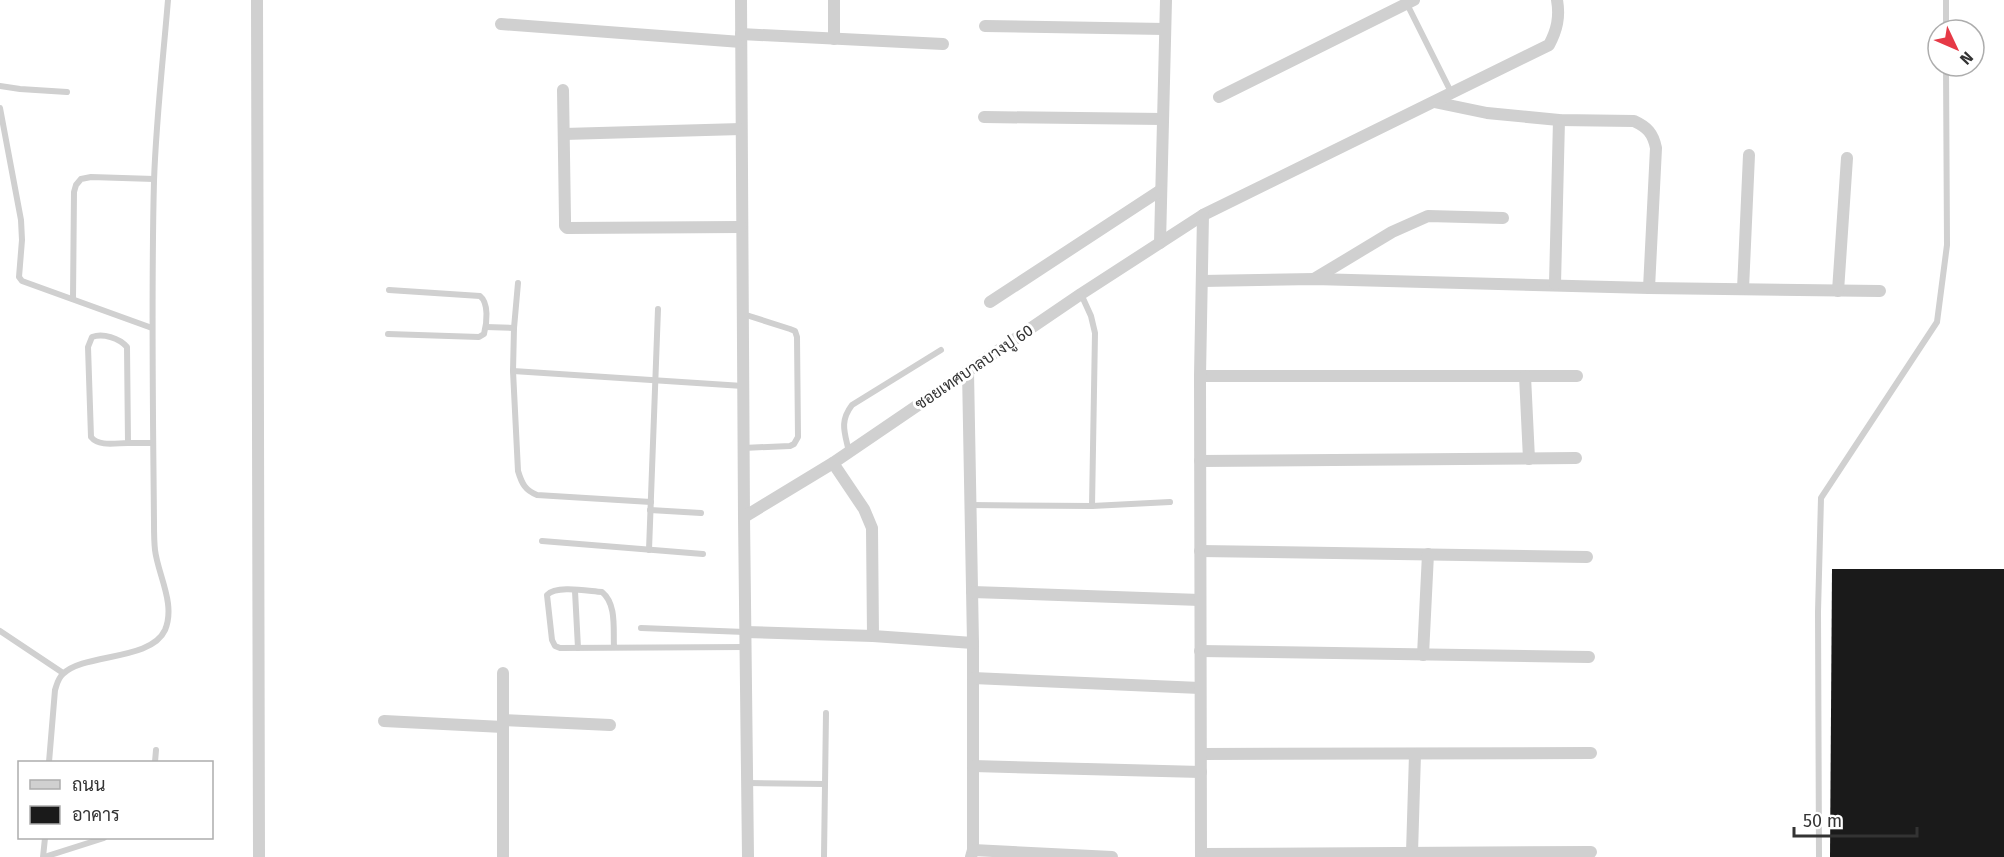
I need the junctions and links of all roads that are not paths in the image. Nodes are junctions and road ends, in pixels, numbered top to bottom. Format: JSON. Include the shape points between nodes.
{"nodes":[{"id":1,"x":168,"y":0,"type":"edge"},
{"id":2,"x":257,"y":0,"type":"edge"},
{"id":3,"x":741,"y":0,"type":"edge"},
{"id":4,"x":834,"y":0,"type":"edge"},
{"id":5,"x":1166,"y":0,"type":"edge"},
{"id":6,"x":1557,"y":0,"type":"edge"},
{"id":7,"x":1946,"y":0,"type":"edge"},
{"id":8,"x":1411,"y":2,"type":"edge"},
{"id":9,"x":1946,"y":18,"type":"edge"},
{"id":10,"x":501,"y":24,"type":"dead end"},
{"id":11,"x":986,"y":26,"type":"dead end"},
{"id":12,"x":1165,"y":28,"type":"junction"},
{"id":13,"x":741,"y":38,"type":"junction"},
{"id":14,"x":834,"y":39,"type":"junction"},
{"id":15,"x":943,"y":44,"type":"dead end"},
{"id":16,"x":1946,"y":78,"type":"edge"},
{"id":17,"x":0,"y":86,"type":"edge"},
{"id":18,"x":563,"y":90,"type":"dead end"},
{"id":19,"x":68,"y":92,"type":"dead end"},
{"id":20,"x":1451,"y":92,"type":"junction"},
{"id":21,"x":1219,"y":96,"type":"dead end"},
{"id":22,"x":1434,"y":102,"type":"junction"},
{"id":23,"x":0,"y":108,"type":"edge"},
{"id":24,"x":984,"y":117,"type":"dead end"},
{"id":25,"x":1163,"y":119,"type":"junction"},
{"id":26,"x":1559,"y":120,"type":"junction"},
{"id":27,"x":741,"y":129,"type":"junction"},
{"id":28,"x":564,"y":134,"type":"junction"},
{"id":29,"x":1749,"y":155,"type":"dead end"},
{"id":30,"x":1847,"y":158,"type":"dead end"},
{"id":31,"x":154,"y":179,"type":"junction"},
{"id":32,"x":1161,"y":189,"type":"junction"},
{"id":33,"x":1203,"y":215,"type":"junction"},
{"id":34,"x":1503,"y":218,"type":"dead end"},
{"id":35,"x":741,"y":227,"type":"junction"},
{"id":36,"x":1160,"y":243,"type":"junction"},
{"id":37,"x":1314,"y":279,"type":"junction"},
{"id":38,"x":1202,"y":280,"type":"junction"},
{"id":39,"x":518,"y":283,"type":"dead end"},
{"id":40,"x":1555,"y":284,"type":"junction"},
{"id":41,"x":1649,"y":288,"type":"junction"},
{"id":42,"x":1743,"y":289,"type":"junction"},
{"id":43,"x":388,"y":290,"type":"dead end"},
{"id":44,"x":1838,"y":291,"type":"junction"},
{"id":45,"x":1880,"y":291,"type":"dead end"},
{"id":46,"x":1081,"y":294,"type":"junction"},
{"id":47,"x":73,"y":299,"type":"junction"},
{"id":48,"x":990,"y":302,"type":"dead end"},
{"id":49,"x":658,"y":309,"type":"dead end"},
{"id":50,"x":742,"y":314,"type":"junction"},
{"id":51,"x":486,"y":327,"type":"junction"},
{"id":52,"x":152,"y":328,"type":"junction"},
{"id":53,"x":514,"y":328,"type":"junction"},
{"id":54,"x":388,"y":334,"type":"dead end"},
{"id":55,"x":941,"y":350,"type":"dead end"},
{"id":56,"x":513,"y":371,"type":"junction"},
{"id":57,"x":968,"y":371,"type":"junction"},
{"id":58,"x":1200,"y":376,"type":"junction"},
{"id":59,"x":1526,"y":376,"type":"junction"},
{"id":60,"x":1578,"y":376,"type":"dead end"},
{"id":61,"x":656,"y":381,"type":"junction"},
{"id":62,"x":743,"y":386,"type":"junction"},
{"id":63,"x":128,"y":443,"type":"junction"},
{"id":64,"x":153,"y":443,"type":"junction"},
{"id":65,"x":743,"y":448,"type":"junction"},
{"id":66,"x":849,"y":452,"type":"junction"},
{"id":67,"x":1576,"y":458,"type":"dead end"},
{"id":68,"x":1528,"y":459,"type":"junction"},
{"id":69,"x":1200,"y":461,"type":"junction"},
{"id":70,"x":833,"y":463,"type":"junction"},
{"id":71,"x":651,"y":502,"type":"junction"},
{"id":72,"x":1170,"y":502,"type":"dead end"},
{"id":73,"x":970,"y":506,"type":"junction"},
{"id":74,"x":1092,"y":506,"type":"junction"},
{"id":75,"x":650,"y":510,"type":"junction"},
{"id":76,"x":701,"y":513,"type":"dead end"},
{"id":77,"x":744,"y":517,"type":"junction"},
{"id":78,"x":542,"y":541,"type":"dead end"},
{"id":79,"x":649,"y":550,"type":"junction"},
{"id":80,"x":1200,"y":551,"type":"junction"},
{"id":81,"x":703,"y":554,"type":"dead end"},
{"id":82,"x":1428,"y":554,"type":"junction"},
{"id":83,"x":1587,"y":556,"type":"dead end"},
{"id":84,"x":575,"y":591,"type":"junction"},
{"id":85,"x":972,"y":592,"type":"junction"},
{"id":86,"x":1200,"y":600,"type":"junction"},
{"id":87,"x":641,"y":628,"type":"dead end"},
{"id":88,"x":0,"y":631,"type":"edge"},
{"id":89,"x":745,"y":632,"type":"junction"},
{"id":90,"x":873,"y":636,"type":"junction"},
{"id":91,"x":973,"y":643,"type":"junction"},
{"id":92,"x":746,"y":647,"type":"junction"},
{"id":93,"x":578,"y":648,"type":"junction"},
{"id":94,"x":614,"y":648,"type":"junction"},
{"id":95,"x":1200,"y":651,"type":"junction"},
{"id":96,"x":1423,"y":655,"type":"junction"},
{"id":97,"x":1588,"y":657,"type":"dead end"},
{"id":98,"x":63,"y":673,"type":"junction"},
{"id":99,"x":503,"y":673,"type":"dead end"},
{"id":100,"x":973,"y":678,"type":"junction"},
{"id":101,"x":1200,"y":688,"type":"junction"},
{"id":102,"x":826,"y":713,"type":"dead end"},
{"id":103,"x":384,"y":721,"type":"dead end"},
{"id":104,"x":503,"y":723,"type":"junction"},
{"id":105,"x":609,"y":725,"type":"dead end"},
{"id":106,"x":156,"y":750,"type":"dead end"},
{"id":107,"x":1591,"y":753,"type":"dead end"},
{"id":108,"x":1201,"y":754,"type":"junction"},
{"id":109,"x":1415,"y":754,"type":"junction"},
{"id":110,"x":49,"y":761,"type":"edge"},
{"id":111,"x":155,"y":761,"type":"edge"},
{"id":112,"x":973,"y":766,"type":"junction"},
{"id":113,"x":1201,"y":772,"type":"junction"},
{"id":114,"x":747,"y":783,"type":"junction"},
{"id":115,"x":825,"y":784,"type":"junction"},
{"id":116,"x":45,"y":839,"type":"edge"},
{"id":117,"x":98,"y":839,"type":"edge"},
{"id":118,"x":1591,"y":852,"type":"dead end"},
{"id":119,"x":972,"y":853,"type":"edge"},
{"id":120,"x":1412,"y":853,"type":"junction"},
{"id":121,"x":1201,"y":855,"type":"edge"},
{"id":122,"x":44,"y":857,"type":"edge"},
{"id":123,"x":259,"y":857,"type":"edge"},
{"id":124,"x":503,"y":857,"type":"edge"},
{"id":125,"x":748,"y":857,"type":"edge"},
{"id":126,"x":825,"y":857,"type":"edge"},
{"id":127,"x":1112,"y":857,"type":"edge"},
{"id":128,"x":1819,"y":857,"type":"edge"}],
"edges":[{"from":1,"to":31,"type":"lane"},
{"from":2,"to":123,"type":"street"},
{"from":3,"to":13,"type":"street"},
{"from":4,"to":14,"type":"street"},
{"from":5,"to":12,"type":"street"},
{"from":6,"to":20,"type":"street","name":"ซอยเทศบาลบางปู 60","via":[[1556,32],[1549,45]]},
{"from":7,"to":9,"type":"lane"},
{"from":8,"to":20,"type":"lane"},
{"from":8,"to":21,"type":"street"},
{"from":10,"to":13,"type":"street"},
{"from":11,"to":12,"type":"street"},
{"from":12,"to":25,"type":"street"},
{"from":13,"to":14,"type":"street"},
{"from":13,"to":27,"type":"street"},
{"from":14,"to":15,"type":"street"},
{"from":16,"to":128,"type":"lane","via":[[1947,245],[1937,322],[1821,498]]},
{"from":17,"to":19,"type":"lane"},
{"from":18,"to":28,"type":"street"},
{"from":20,"to":22,"type":"street","name":"ซอยเทศบาลบางปู 60"},
{"from":22,"to":26,"type":"street"},
{"from":22,"to":33,"type":"street","name":"ซอยเทศบาลบางปู 60"},
{"from":23,"to":47,"type":"lane","via":[[21,220],[19,278],[26,284]]},
{"from":24,"to":25,"type":"street"},
{"from":25,"to":32,"type":"street"},
{"from":26,"to":40,"type":"street"},
{"from":26,"to":41,"type":"street","via":[[1634,121],[1650,131],[1656,148]]},
{"from":27,"to":28,"type":"street"},
{"from":27,"to":35,"type":"street"},
{"from":28,"to":35,"type":"street","via":[[567,228]]},
{"from":29,"to":42,"type":"street"},
{"from":30,"to":44,"type":"street"},
{"from":31,"to":47,"type":"lane","via":[[91,177],[76,184]]},
{"from":31,"to":52,"type":"lane"},
{"from":32,"to":36,"type":"street"},
{"from":32,"to":48,"type":"street"},
{"from":33,"to":36,"type":"street","name":"ซอยเทศบาลบางปู 60"},
{"from":33,"to":38,"type":"street"},
{"from":34,"to":37,"type":"street","via":[[1428,216],[1392,232]]},
{"from":35,"to":50,"type":"street"},
{"from":36,"to":46,"type":"street","name":"ซอยเทศบาลบางปู 60"},
{"from":37,"to":38,"type":"street"},
{"from":37,"to":40,"type":"street"},
{"from":38,"to":58,"type":"street"},
{"from":39,"to":53,"type":"lane"},
{"from":40,"to":41,"type":"street"},
{"from":41,"to":42,"type":"street"},
{"from":42,"to":44,"type":"street"},
{"from":43,"to":51,"type":"lane","via":[[480,296],[484,298]]},
{"from":44,"to":45,"type":"street"},
{"from":46,"to":57,"type":"street","name":"ซอยเทศบาลบางปู 60"},
{"from":46,"to":74,"type":"lane","via":[[1095,333]]},
{"from":47,"to":52,"type":"lane"},
{"from":49,"to":61,"type":"lane"},
{"from":50,"to":62,"type":"street"},
{"from":50,"to":65,"type":"lane","via":[[795,331],[798,437],[795,444],[780,448]]},
{"from":51,"to":53,"type":"lane"},
{"from":51,"to":54,"type":"lane","via":[[479,337]]},
{"from":52,"to":64,"type":"lane"},
{"from":53,"to":56,"type":"lane"},
{"from":55,"to":66,"type":"lane","via":[[852,405],[844,415]]},
{"from":56,"to":61,"type":"lane"},
{"from":56,"to":71,"type":"lane","via":[[518,471],[529,492]]},
{"from":57,"to":66,"type":"street","name":"ซอยเทศบาลบางปู 60"},
{"from":57,"to":73,"type":"street"},
{"from":58,"to":59,"type":"street"},
{"from":58,"to":69,"type":"street"},
{"from":59,"to":60,"type":"street"},
{"from":59,"to":68,"type":"street"},
{"from":61,"to":62,"type":"lane"},
{"from":61,"to":71,"type":"lane"},
{"from":62,"to":65,"type":"street"},
{"from":63,"to":63,"type":"lane","via":[[127,347],[118,340],[97,335],[88,347],[92,437],[100,443]]},
{"from":63,"to":64,"type":"lane"},
{"from":64,"to":98,"type":"lane","via":[[155,550],[168,604],[164,632],[132,652]]},
{"from":65,"to":77,"type":"street"},
{"from":66,"to":70,"type":"street","name":"ซอยเทศบาลบางปู 60"},
{"from":67,"to":68,"type":"street"},
{"from":68,"to":69,"type":"street"},
{"from":69,"to":80,"type":"street"},
{"from":70,"to":77,"type":"street","name":"ซอยเทศบาลบางปู 60"},
{"from":70,"to":90,"type":"street","via":[[872,528]]},
{"from":71,"to":75,"type":"lane"},
{"from":72,"to":74,"type":"lane"},
{"from":73,"to":74,"type":"lane"},
{"from":73,"to":85,"type":"street"},
{"from":75,"to":76,"type":"lane"},
{"from":75,"to":79,"type":"lane"},
{"from":77,"to":89,"type":"street"},
{"from":78,"to":79,"type":"lane"},
{"from":79,"to":81,"type":"lane"},
{"from":80,"to":82,"type":"street"},
{"from":80,"to":86,"type":"street"},
{"from":82,"to":83,"type":"street"},
{"from":82,"to":96,"type":"street"},
{"from":84,"to":93,"type":"lane"},
{"from":84,"to":93,"type":"lane","via":[[552,591],[547,601],[555,646]]},
{"from":84,"to":94,"type":"lane","via":[[602,592],[609,598]]},
{"from":85,"to":86,"type":"street"},
{"from":85,"to":91,"type":"street"},
{"from":86,"to":95,"type":"street"},
{"from":87,"to":89,"type":"lane"},
{"from":88,"to":98,"type":"lane"},
{"from":89,"to":90,"type":"street"},
{"from":89,"to":92,"type":"street"},
{"from":90,"to":91,"type":"street"},
{"from":91,"to":100,"type":"street"},
{"from":92,"to":94,"type":"lane"},
{"from":92,"to":114,"type":"street"},
{"from":93,"to":94,"type":"lane"},
{"from":95,"to":96,"type":"street"},
{"from":95,"to":101,"type":"street"},
{"from":96,"to":97,"type":"street"},
{"from":98,"to":110,"type":"lane","via":[[52,707]]},
{"from":99,"to":104,"type":"street"},
{"from":100,"to":101,"type":"street"},
{"from":100,"to":112,"type":"street"},
{"from":101,"to":108,"type":"street"},
{"from":102,"to":115,"type":"lane"},
{"from":103,"to":104,"type":"street"},
{"from":104,"to":105,"type":"street"},
{"from":104,"to":124,"type":"street"},
{"from":106,"to":111,"type":"lane"},
{"from":107,"to":109,"type":"street"},
{"from":108,"to":109,"type":"street"},
{"from":108,"to":113,"type":"street"},
{"from":109,"to":120,"type":"street"},
{"from":112,"to":113,"type":"street"},
{"from":112,"to":119,"type":"street"},
{"from":113,"to":121,"type":"street"},
{"from":114,"to":115,"type":"lane"},
{"from":114,"to":125,"type":"street"},
{"from":115,"to":126,"type":"lane"},
{"from":116,"to":122,"type":"lane"},
{"from":117,"to":122,"type":"lane"},
{"from":118,"to":120,"type":"street"},
{"from":119,"to":127,"type":"street"},
{"from":120,"to":121,"type":"street"}]}
